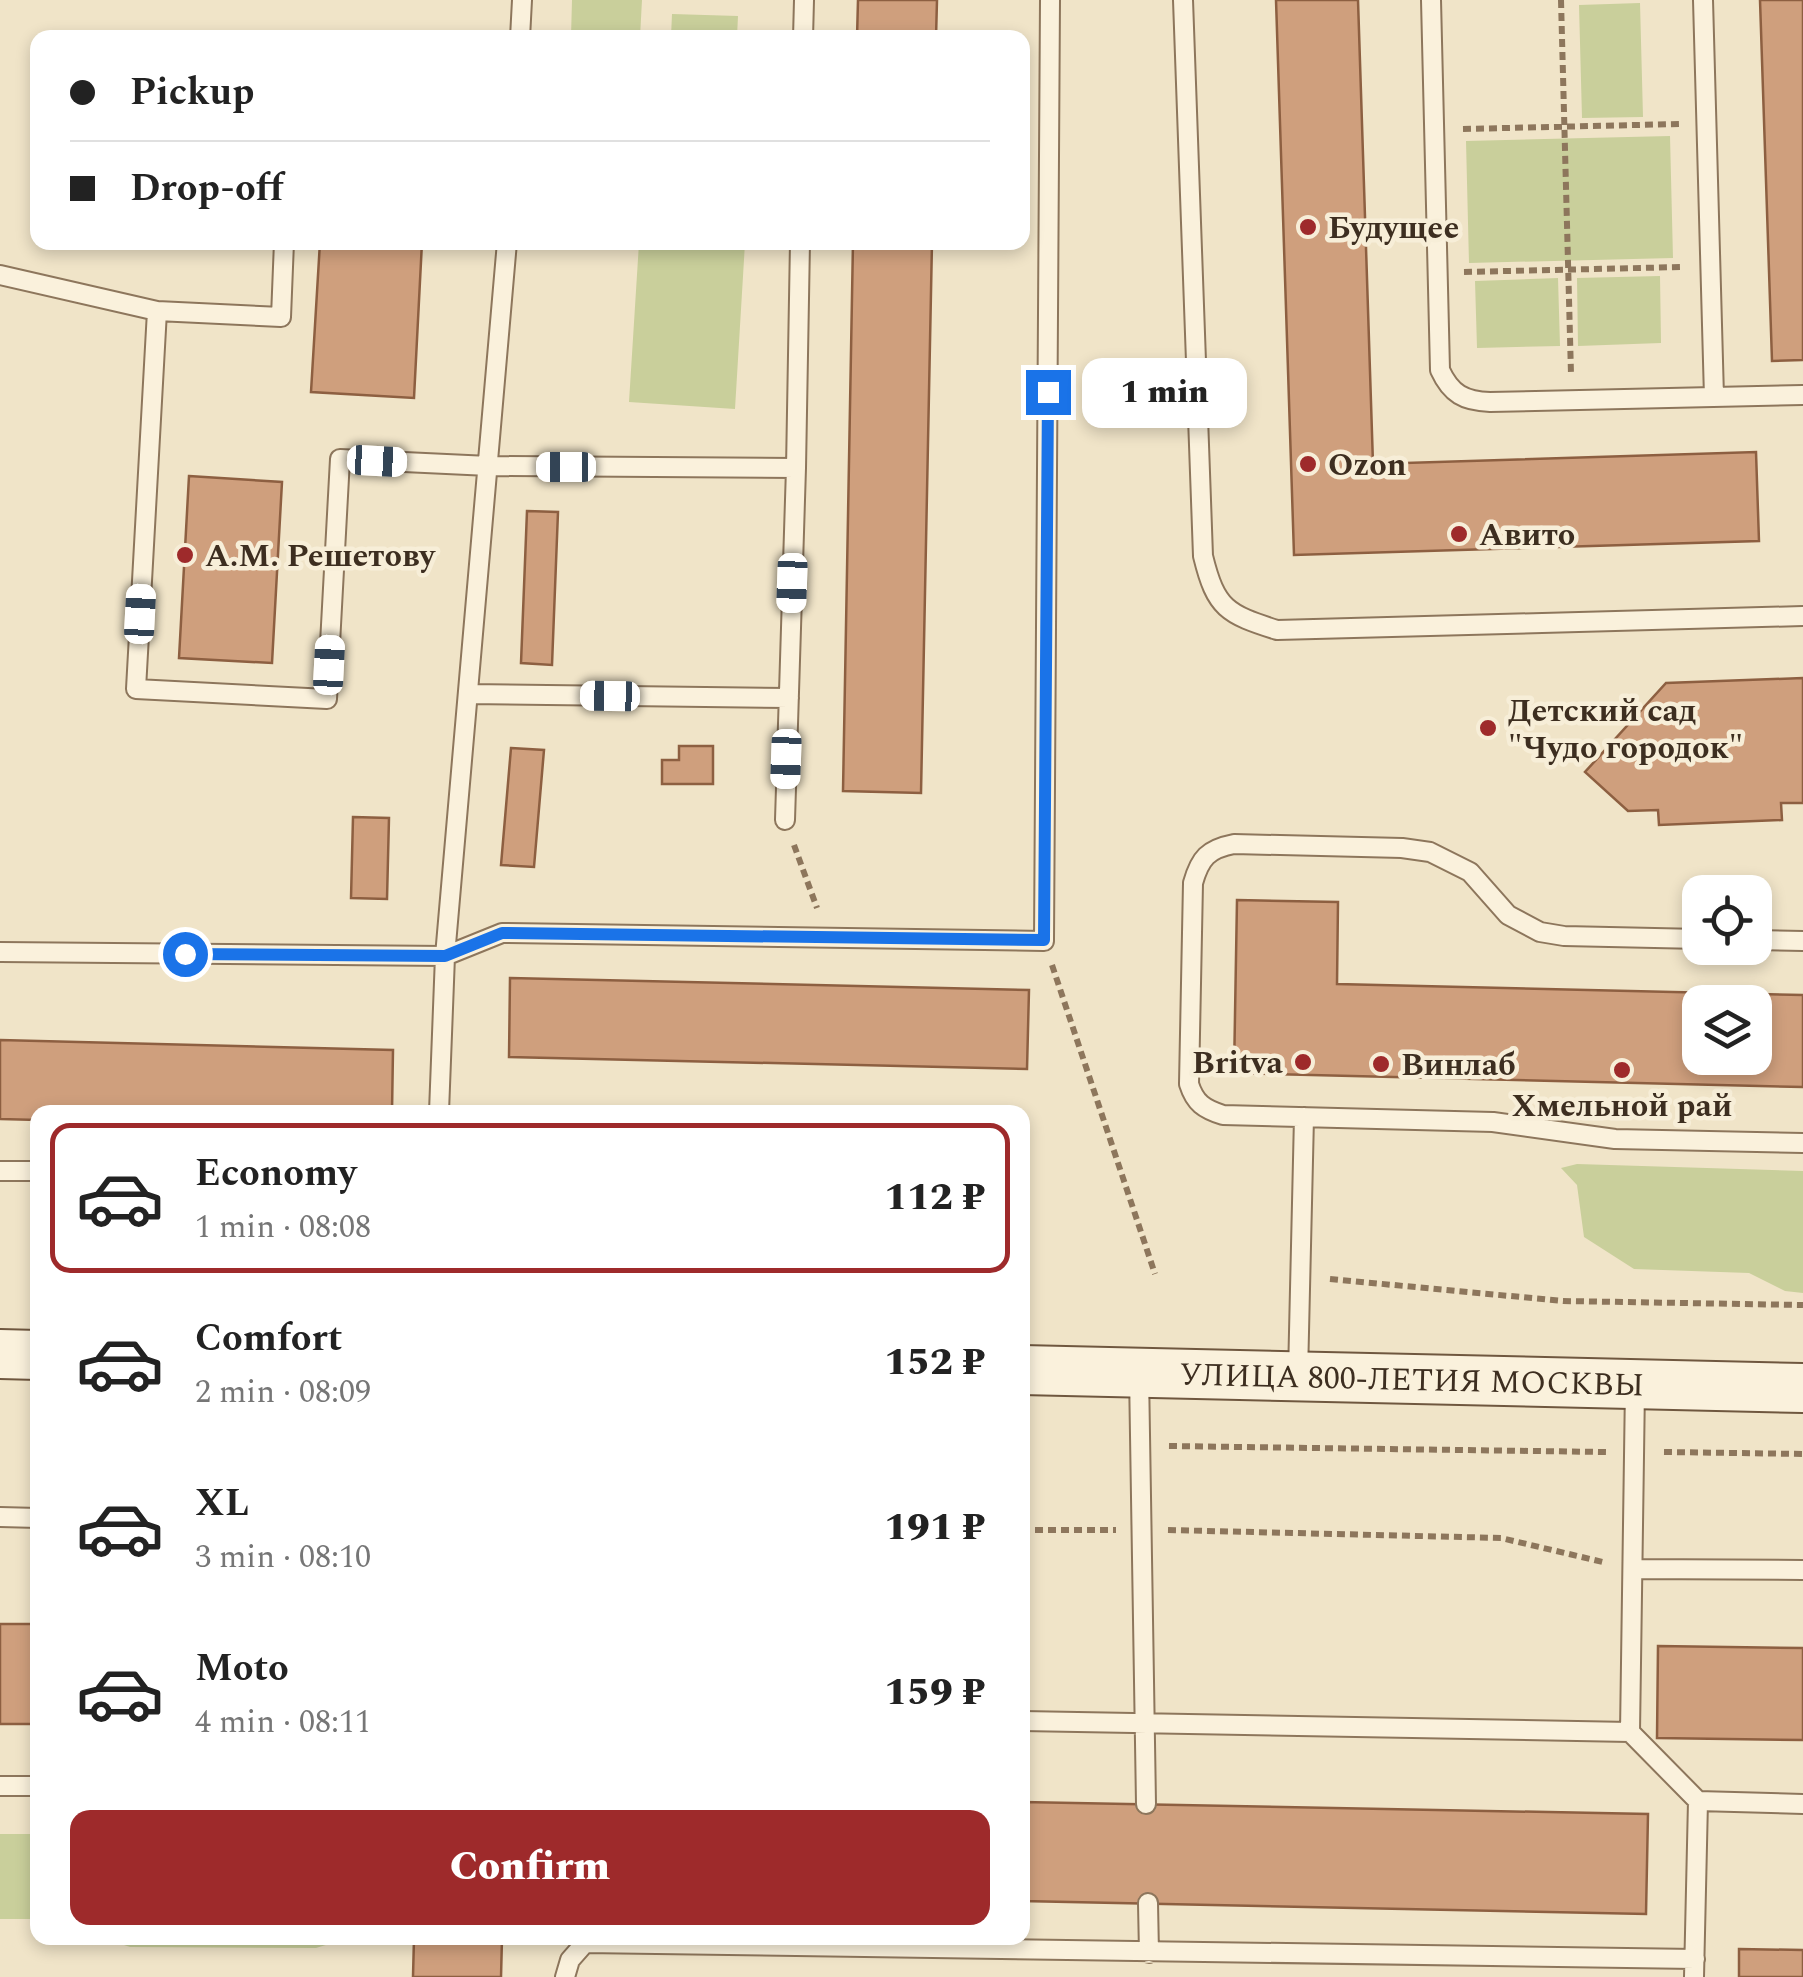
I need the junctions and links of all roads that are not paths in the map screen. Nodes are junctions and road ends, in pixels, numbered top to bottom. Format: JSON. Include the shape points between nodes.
{"nodes":[{"id":1,"x":522,"y":0,"type":"edge"},
{"id":2,"x":804,"y":0,"type":"edge"},
{"id":3,"x":1050,"y":0,"type":"edge"},
{"id":4,"x":1184,"y":0,"type":"edge"},
{"id":5,"x":1431,"y":0,"type":"edge"},
{"id":6,"x":1703,"y":0,"type":"edge"},
{"id":7,"x":520,"y":30,"type":"edge"},
{"id":8,"x":803,"y":30,"type":"edge"},
{"id":9,"x":284,"y":250,"type":"edge"},
{"id":10,"x":506,"y":250,"type":"edge"},
{"id":11,"x":800,"y":250,"type":"edge"},
{"id":12,"x":0,"y":275,"type":"edge"},
{"id":13,"x":156,"y":311,"type":"junction"},
{"id":14,"x":1803,"y":395,"type":"edge"},
{"id":15,"x":1714,"y":397,"type":"junction"},
{"id":16,"x":488,"y":466,"type":"junction"},
{"id":17,"x":796,"y":468,"type":"junction"},
{"id":18,"x":1803,"y":616,"type":"edge"},
{"id":19,"x":468,"y":694,"type":"junction"},
{"id":20,"x":788,"y":698,"type":"junction"},
{"id":21,"x":784,"y":820,"type":"road end"},
{"id":22,"x":1682,"y":939,"type":"edge"},
{"id":23,"x":1772,"y":940,"type":"edge"},
{"id":24,"x":1803,"y":941,"type":"edge"},
{"id":25,"x":0,"y":952,"type":"edge"},
{"id":26,"x":445,"y":956,"type":"junction"},
{"id":27,"x":439,"y":1105,"type":"edge"},
{"id":28,"x":1304,"y":1117,"type":"junction"},
{"id":29,"x":1803,"y":1143,"type":"edge"},
{"id":30,"x":0,"y":1171,"type":"edge"},
{"id":31,"x":30,"y":1172,"type":"edge"},
{"id":32,"x":0,"y":1354,"type":"edge"},
{"id":33,"x":30,"y":1355,"type":"edge"},
{"id":34,"x":1030,"y":1370,"type":"edge"},
{"id":35,"x":1139,"y":1372,"type":"junction"},
{"id":36,"x":1298,"y":1376,"type":"junction"},
{"id":37,"x":1635,"y":1384,"type":"junction"},
{"id":38,"x":1803,"y":1388,"type":"edge"},
{"id":39,"x":0,"y":1517,"type":"edge"},
{"id":40,"x":30,"y":1518,"type":"edge"},
{"id":41,"x":1633,"y":1569,"type":"junction"},
{"id":42,"x":1803,"y":1570,"type":"edge"},
{"id":43,"x":1030,"y":1721,"type":"edge"},
{"id":44,"x":1145,"y":1723,"type":"junction"},
{"id":45,"x":1630,"y":1732,"type":"junction"},
{"id":46,"x":0,"y":1786,"type":"edge"},
{"id":47,"x":30,"y":1786,"type":"edge"},
{"id":48,"x":1698,"y":1801,"type":"junction"},
{"id":49,"x":1146,"y":1804,"type":"dead end"},
{"id":50,"x":1803,"y":1804,"type":"edge"},
{"id":51,"x":1148,"y":1903,"type":"dead end"},
{"id":52,"x":580,"y":1945,"type":"edge"},
{"id":53,"x":801,"y":1945,"type":"edge"},
{"id":54,"x":1149,"y":1953,"type":"junction"},
{"id":55,"x":1694,"y":1968,"type":"edge"},
{"id":56,"x":564,"y":1977,"type":"edge"}],
"edges":[{"from":1,"to":7,"type":"lane"},
{"from":2,"to":8,"type":"lane"},
{"from":3,"to":26,"type":"lane","via":[[1044,940],[502,933]]},
{"from":4,"to":18,"type":"lane","via":[[1203,556],[1221,602],[1238,618],[1277,630]]},
{"from":5,"to":15,"type":"lane","via":[[1440,370],[1446,384],[1471,402]]},
{"from":6,"to":15,"type":"lane"},
{"from":9,"to":13,"type":"lane","via":[[281,318]]},
{"from":10,"to":16,"type":"lane"},
{"from":11,"to":17,"type":"lane"},
{"from":12,"to":13,"type":"lane"},
{"from":13,"to":16,"type":"lane","via":[[136,689],[327,699],[340,460]]},
{"from":14,"to":15,"type":"lane"},
{"from":16,"to":17,"type":"lane"},
{"from":16,"to":19,"type":"lane"},
{"from":17,"to":20,"type":"lane"},
{"from":19,"to":20,"type":"lane"},
{"from":19,"to":26,"type":"lane"},
{"from":20,"to":21,"type":"lane"},
{"from":22,"to":28,"type":"lane","via":[[1540,932],[1508,915],[1470,872],[1430,852],[1213,848],[1198,862],[1193,884],[1188,1084],[1205,1110]]},
{"from":23,"to":24,"type":"lane"},
{"from":25,"to":26,"type":"lane"},
{"from":26,"to":27,"type":"lane"},
{"from":28,"to":29,"type":"lane","via":[[1494,1122],[1615,1139]]},
{"from":28,"to":36,"type":"lane"},
{"from":30,"to":31,"type":"lane"},
{"from":32,"to":33,"type":"main road"},
{"from":34,"to":35,"type":"main road","name":"УЛИЦА 800-ЛЕТИЯ МОСКВЫ"},
{"from":35,"to":36,"type":"main road","name":"УЛИЦА 800-ЛЕТИЯ МОСКВЫ"},
{"from":35,"to":44,"type":"lane"},
{"from":36,"to":37,"type":"main road","name":"УЛИЦА 800-ЛЕТИЯ МОСКВЫ"},
{"from":37,"to":38,"type":"main road","name":"УЛИЦА 800-ЛЕТИЯ МОСКВЫ"},
{"from":37,"to":41,"type":"lane"},
{"from":39,"to":40,"type":"lane"},
{"from":41,"to":42,"type":"lane"},
{"from":41,"to":45,"type":"lane"},
{"from":43,"to":44,"type":"lane"},
{"from":44,"to":45,"type":"lane"},
{"from":44,"to":49,"type":"lane"},
{"from":45,"to":48,"type":"lane"},
{"from":46,"to":47,"type":"lane"},
{"from":48,"to":50,"type":"lane"},
{"from":48,"to":55,"type":"lane"},
{"from":51,"to":54,"type":"lane"},
{"from":52,"to":56,"type":"lane"},
{"from":53,"to":54,"type":"lane"},
{"from":54,"to":55,"type":"lane"}]}
